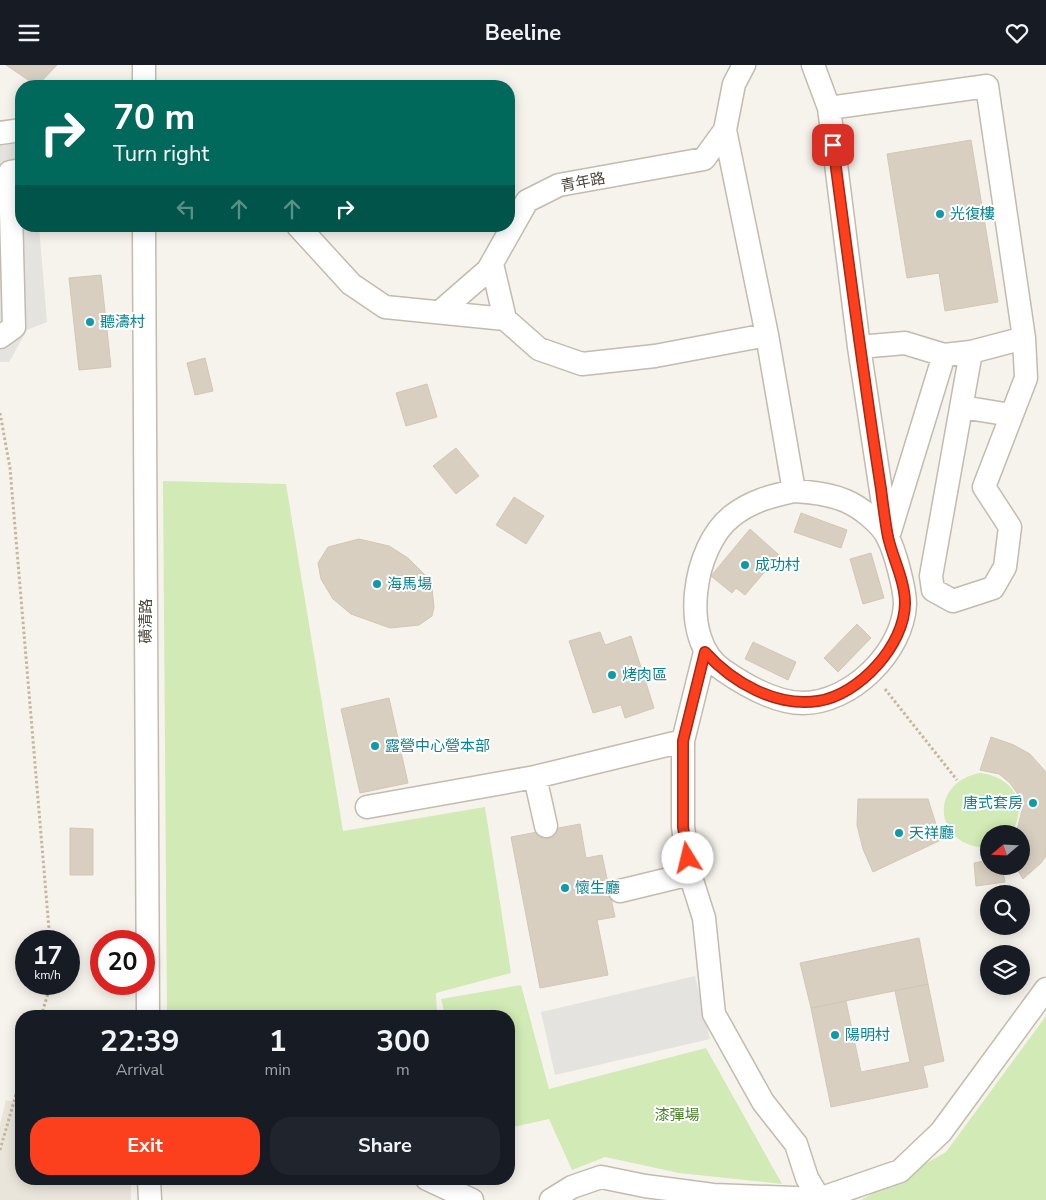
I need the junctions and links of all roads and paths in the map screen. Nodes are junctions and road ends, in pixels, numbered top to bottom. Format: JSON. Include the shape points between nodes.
{"nodes":[{"id":1,"x":144,"y":65,"type":"edge"},
{"id":2,"x":744,"y":65,"type":"edge"},
{"id":3,"x":813,"y":65,"type":"edge"},
{"id":4,"x":144,"y":80,"type":"edge"},
{"id":5,"x":828,"y":108,"type":"junction"},
{"id":6,"x":725,"y":130,"type":"junction"},
{"id":7,"x":15,"y":131,"type":"edge"},
{"id":8,"x":0,"y":133,"type":"edge"},
{"id":9,"x":15,"y":172,"type":"edge"},
{"id":10,"x":515,"y":221,"type":"edge"},
{"id":11,"x":144,"y":232,"type":"edge"},
{"id":12,"x":304,"y":232,"type":"edge"},
{"id":13,"x":509,"y":232,"type":"edge"},
{"id":14,"x":492,"y":264,"type":"junction"},
{"id":15,"x":441,"y":311,"type":"junction"},
{"id":16,"x":505,"y":319,"type":"junction"},
{"id":17,"x":767,"y":335,"type":"junction"},
{"id":18,"x":0,"y":337,"type":"edge"},
{"id":19,"x":1024,"y":337,"type":"junction"},
{"id":20,"x":859,"y":347,"type":"junction"},
{"id":21,"x":971,"y":353,"type":"junction"},
{"id":22,"x":944,"y":355,"type":"junction"},
{"id":23,"x":962,"y":407,"type":"junction"},
{"id":24,"x":0,"y":413,"type":"edge"},
{"id":25,"x":1011,"y":415,"type":"junction"},
{"id":26,"x":794,"y":491,"type":"junction"},
{"id":27,"x":888,"y":537,"type":"junction"},
{"id":28,"x":705,"y":652,"type":"junction"},
{"id":29,"x":872,"y":673,"type":"junction"},
{"id":30,"x":683,"y":741,"type":"junction"},
{"id":31,"x":535,"y":777,"type":"junction"},
{"id":32,"x":957,"y":780,"type":"dead end"},
{"id":33,"x":367,"y":807,"type":"dead end"},
{"id":34,"x":546,"y":826,"type":"dead end"},
{"id":35,"x":690,"y":874,"type":"junction"},
{"id":36,"x":620,"y":891,"type":"dead end"},
{"id":37,"x":49,"y":930,"type":"edge"},
{"id":38,"x":1046,"y":989,"type":"edge"},
{"id":39,"x":48,"y":995,"type":"edge"},
{"id":40,"x":43,"y":1010,"type":"edge"},
{"id":41,"x":148,"y":1010,"type":"edge"},
{"id":42,"x":15,"y":1098,"type":"edge"},
{"id":43,"x":0,"y":1150,"type":"edge"},
{"id":44,"x":149,"y":1185,"type":"edge"},
{"id":45,"x":440,"y":1185,"type":"edge"},
{"id":46,"x":150,"y":1200,"type":"edge"},
{"id":47,"x":472,"y":1200,"type":"edge"},
{"id":48,"x":551,"y":1200,"type":"edge"},
{"id":49,"x":820,"y":1200,"type":"edge"}],
"edges":[{"from":1,"to":4,"type":"street"},
{"from":2,"to":6,"type":"street","name":"青年路","via":[[734,84]]},
{"from":3,"to":5,"type":"street"},
{"from":5,"to":19,"type":"street","via":[[987,86]]},
{"from":5,"to":20,"type":"street"},
{"from":6,"to":10,"type":"street","name":"青年路","via":[[704,159],[559,185],[526,201]]},
{"from":6,"to":17,"type":"street"},
{"from":7,"to":8,"type":"street"},
{"from":9,"to":18,"type":"street","via":[[10,173],[14,327]]},
{"from":11,"to":41,"type":"street","name":"磺清路"},
{"from":12,"to":15,"type":"street","via":[[352,284],[385,307]]},
{"from":13,"to":14,"type":"street","name":"青年路"},
{"from":14,"to":15,"type":"street","name":"青年路"},
{"from":14,"to":16,"type":"street"},
{"from":15,"to":16,"type":"street"},
{"from":16,"to":17,"type":"street","via":[[540,349],[582,364],[656,356]]},
{"from":17,"to":26,"type":"street"},
{"from":19,"to":21,"type":"street"},
{"from":19,"to":25,"type":"street","via":[[1026,378]]},
{"from":20,"to":22,"type":"street","via":[[904,343]]},
{"from":20,"to":27,"type":"street"},
{"from":21,"to":22,"type":"street"},
{"from":21,"to":23,"type":"street"},
{"from":22,"to":27,"type":"street"},
{"from":23,"to":25,"type":"street"},
{"from":23,"to":25,"type":"street","via":[[931,576],[933,590],[953,601],[993,588],[1005,567],[1010,527],[984,487]]},
{"from":24,"to":37,"type":"path","via":[[10,468]]},
{"from":26,"to":27,"type":"street","via":[[847,501],[872,519]]},
{"from":26,"to":28,"type":"street","via":[[757,499],[731,517],[711,541],[699,570],[696,601],[698,629]]},
{"from":27,"to":29,"type":"street","via":[[905,603],[898,634]]},
{"from":28,"to":29,"type":"street","via":[[720,669],[740,681],[768,695],[802,703],[830,699]]},
{"from":28,"to":30,"type":"street"},
{"from":29,"to":32,"type":"path"},
{"from":30,"to":31,"type":"street"},
{"from":30,"to":35,"type":"street","via":[[683,827]]},
{"from":31,"to":33,"type":"street"},
{"from":31,"to":34,"type":"street"},
{"from":35,"to":36,"type":"street"},
{"from":35,"to":49,"type":"street","via":[[704,918],[714,1014],[763,1102],[796,1144],[807,1178]]},
{"from":38,"to":49,"type":"street","via":[[941,1132],[900,1171]]},
{"from":39,"to":40,"type":"path"},
{"from":42,"to":43,"type":"path"},
{"from":44,"to":46,"type":"street"},
{"from":45,"to":47,"type":"street"},
{"from":48,"to":49,"type":"street","via":[[572,1187],[601,1177],[713,1195]]}]}
